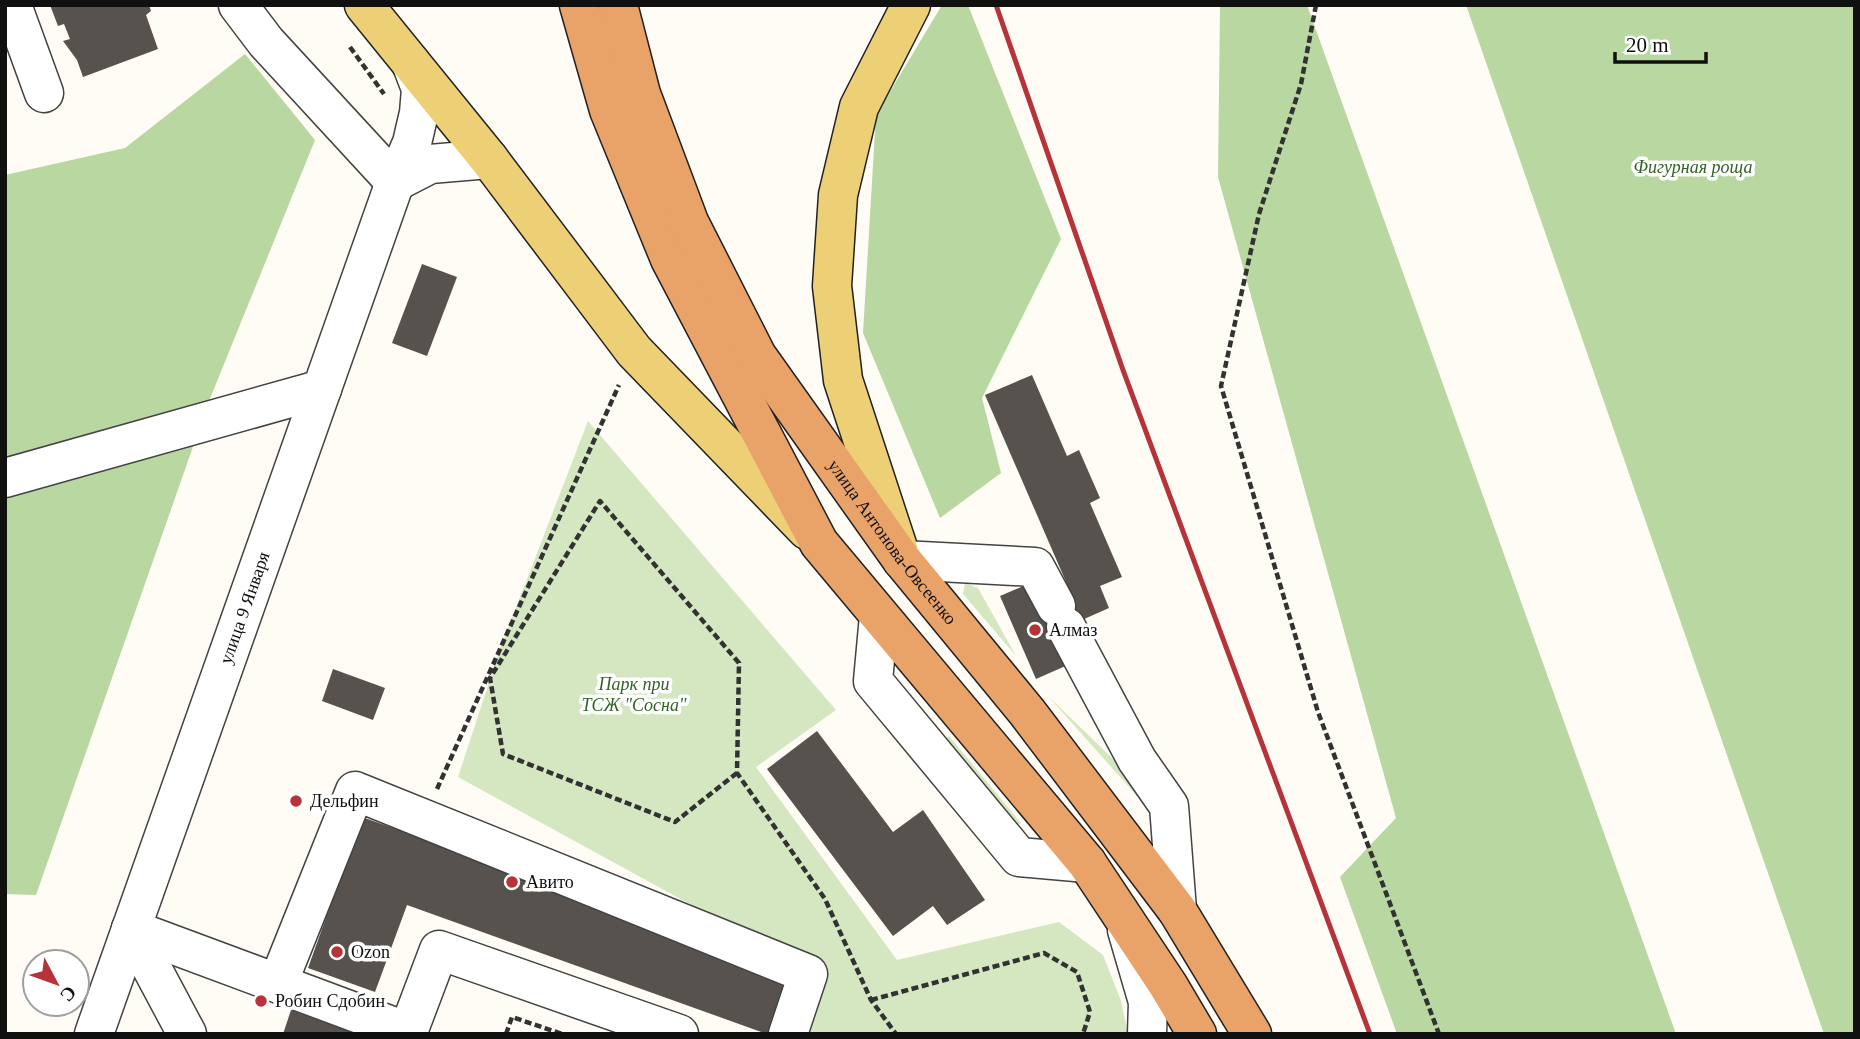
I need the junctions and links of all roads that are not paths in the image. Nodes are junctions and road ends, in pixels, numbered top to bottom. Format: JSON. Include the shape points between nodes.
{"nodes":[{"id":1,"x":12,"y":5,"type":"edge"},
{"id":2,"x":238,"y":5,"type":"edge"},
{"id":3,"x":364,"y":5,"type":"edge"},
{"id":4,"x":579,"y":5,"type":"edge"},
{"id":5,"x":618,"y":5,"type":"edge"},
{"id":6,"x":911,"y":5,"type":"edge"},
{"id":7,"x":411,"y":63,"type":"junction"},
{"id":8,"x":44,"y":93,"type":"dead end"},
{"id":9,"x":489,"y":159,"type":"junction"},
{"id":10,"x":395,"y":182,"type":"junction"},
{"id":11,"x":322,"y":389,"type":"junction"},
{"id":12,"x":5,"y":478,"type":"edge"},
{"id":13,"x":819,"y":542,"type":"junction"},
{"id":14,"x":902,"y":560,"type":"junction"},
{"id":15,"x":1177,"y":910,"type":"junction"},
{"id":16,"x":1122,"y":914,"type":"junction"},
{"id":17,"x":131,"y":929,"type":"junction"},
{"id":18,"x":278,"y":983,"type":"junction"},
{"id":19,"x":94,"y":1034,"type":"edge"},
{"id":20,"x":187,"y":1034,"type":"edge"},
{"id":21,"x":679,"y":1034,"type":"edge"},
{"id":22,"x":788,"y":1034,"type":"edge"},
{"id":23,"x":1147,"y":1034,"type":"edge"},
{"id":24,"x":1197,"y":1034,"type":"edge"},
{"id":25,"x":1252,"y":1034,"type":"edge"}],
"edges":[{"from":1,"to":8,"type":"street"},
{"from":2,"to":10,"type":"street","via":[[266,42]]},
{"from":3,"to":7,"type":"main road"},
{"from":4,"to":13,"type":"highway","via":[[609,110],[670,259]]},
{"from":5,"to":14,"type":"highway","name":"улица Антонова-Овсеенко","via":[[641,94],[689,222],[757,356]]},
{"from":6,"to":14,"type":"main road","via":[[859,107],[838,195],[832,286],[843,380]]},
{"from":7,"to":9,"type":"main road"},
{"from":7,"to":10,"type":"street","name":"улица 9 Января","via":[[421,89],[419,113]]},
{"from":9,"to":10,"type":"street","via":[[430,164]]},
{"from":9,"to":13,"type":"main road","via":[[634,351]]},
{"from":10,"to":11,"type":"street","name":"улица 9 Января"},
{"from":11,"to":12,"type":"street"},
{"from":11,"to":17,"type":"street","name":"улица 9 Января"},
{"from":13,"to":16,"type":"highway","via":[[1087,863]]},
{"from":14,"to":15,"type":"highway","name":"улица Антонова-Овсеенко","via":[[1035,723]]},
{"from":14,"to":15,"type":"street","via":[[1035,566],[1137,760],[1169,806]]},
{"from":15,"to":25,"type":"highway","name":"улица Антонова-Овсеенко"},
{"from":16,"to":23,"type":"street","via":[[1147,1002]]},
{"from":16,"to":24,"type":"highway"},
{"from":17,"to":18,"type":"street"},
{"from":17,"to":19,"type":"street","name":"улица 9 Января"},
{"from":17,"to":20,"type":"street"},
{"from":18,"to":21,"type":"street","via":[[408,1032],[439,950]]},
{"from":18,"to":22,"type":"street","via":[[355,791],[808,974]]}]}
